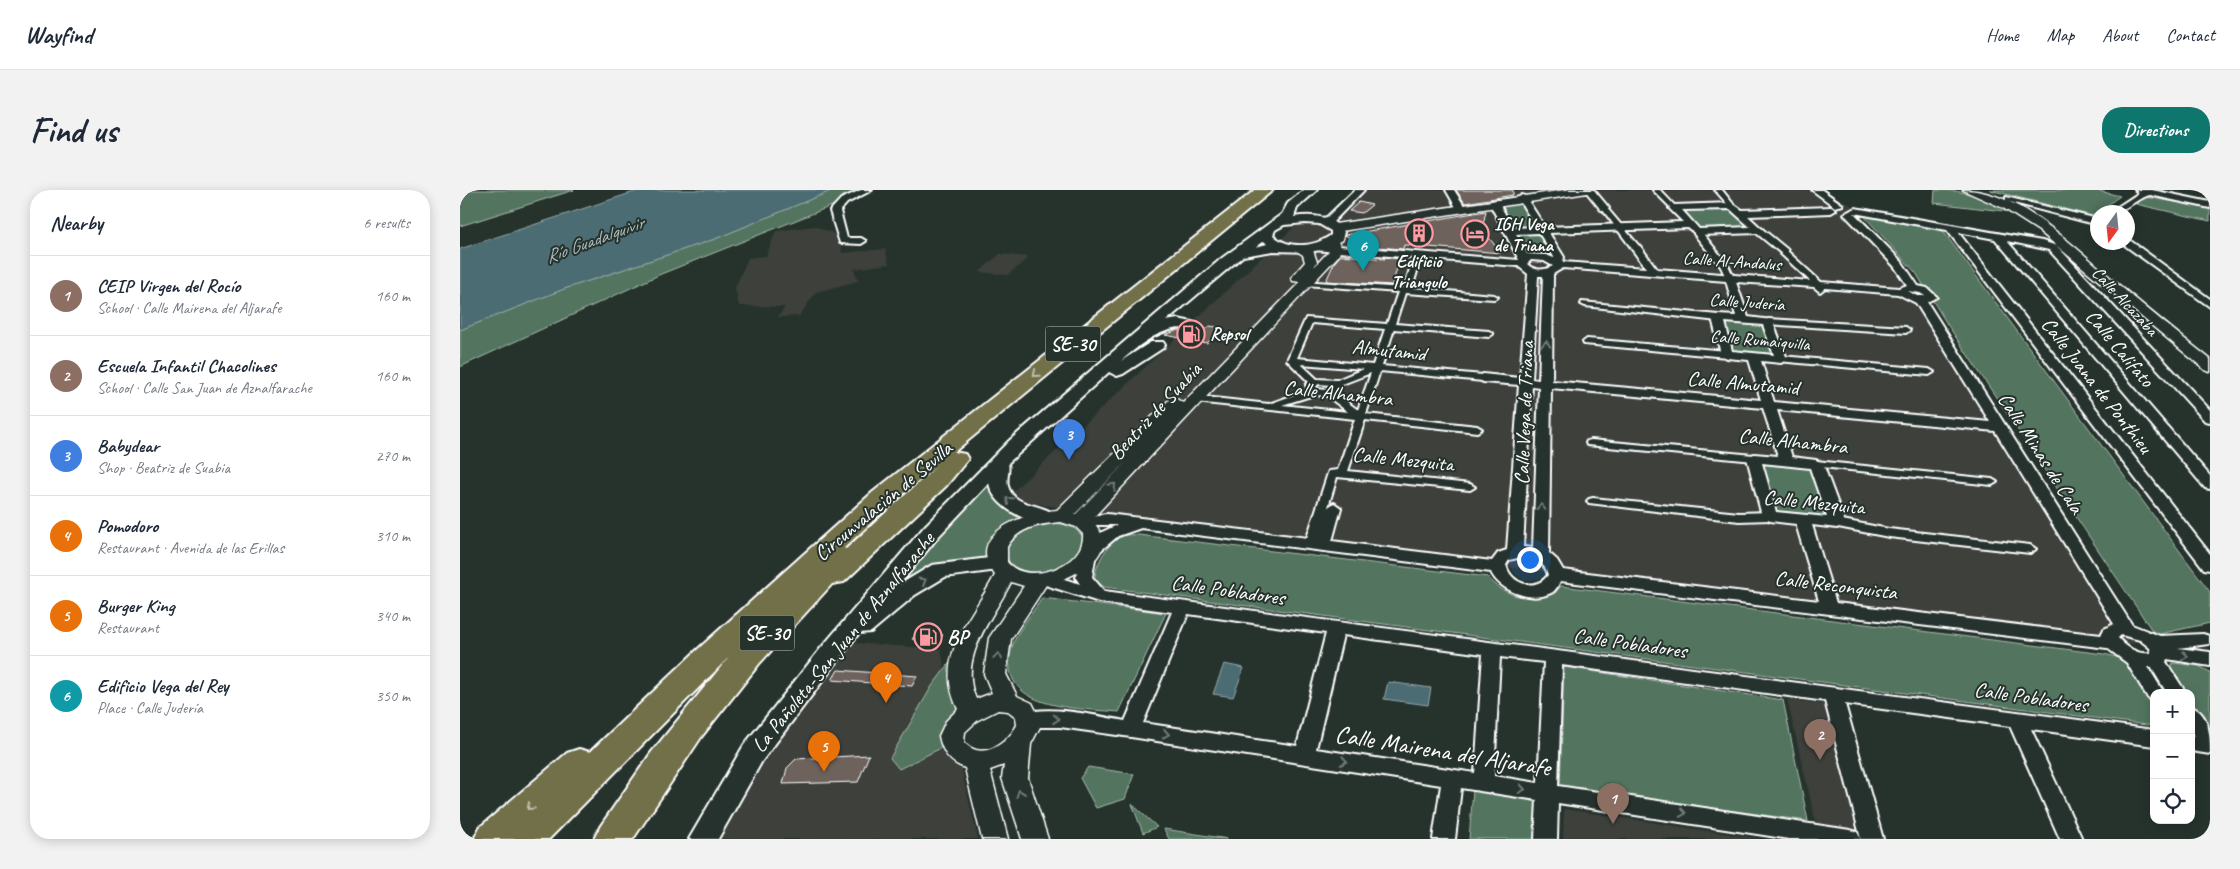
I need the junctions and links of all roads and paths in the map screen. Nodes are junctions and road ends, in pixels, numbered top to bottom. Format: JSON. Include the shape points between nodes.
{"nodes":[{"id":1,"x":868,"y":190,"type":"edge"},
{"id":2,"x":1265,"y":190,"type":"edge"},
{"id":3,"x":1311,"y":190,"type":"edge"},
{"id":4,"x":1360,"y":190,"type":"edge"},
{"id":5,"x":1450,"y":190,"type":"edge"},
{"id":6,"x":1588,"y":190,"type":"edge"},
{"id":7,"x":1656,"y":190,"type":"edge"},
{"id":8,"x":1718,"y":190,"type":"edge"},
{"id":9,"x":1816,"y":190,"type":"edge"},
{"id":10,"x":1968,"y":190,"type":"edge"},
{"id":11,"x":1566,"y":191,"type":"edge"},
{"id":12,"x":2143,"y":192,"type":"edge"},
{"id":13,"x":1983,"y":193,"type":"edge"},
{"id":14,"x":1526,"y":195,"type":"edge"},
{"id":15,"x":1287,"y":198,"type":"edge"},
{"id":16,"x":1494,"y":202,"type":"junction"},
{"id":17,"x":2124,"y":205,"type":"edge"},
{"id":18,"x":2210,"y":205,"type":"edge"},
{"id":19,"x":1732,"y":206,"type":"junction"},
{"id":20,"x":2016,"y":206,"type":"junction"},
{"id":21,"x":1460,"y":207,"type":"junction"},
{"id":22,"x":2040,"y":207,"type":"junction"},
{"id":23,"x":1604,"y":208,"type":"joint"},
{"id":24,"x":1674,"y":208,"type":"junction"},
{"id":25,"x":1834,"y":208,"type":"junction"},
{"id":26,"x":1852,"y":212,"type":"junction"},
{"id":27,"x":1740,"y":213,"type":"junction"},
{"id":28,"x":1316,"y":220,"type":"junction"},
{"id":29,"x":2090,"y":220,"type":"edge"},
{"id":30,"x":1281,"y":222,"type":"junction"},
{"id":31,"x":1689,"y":225,"type":"junction"},
{"id":32,"x":1619,"y":227,"type":"junction"},
{"id":33,"x":1952,"y":229,"type":"junction"},
{"id":34,"x":1540,"y":230,"type":"junction"},
{"id":35,"x":1758,"y":230,"type":"junction"},
{"id":36,"x":1511,"y":231,"type":"junction"},
{"id":37,"x":1697,"y":232,"type":"junction"},
{"id":38,"x":1266,"y":234,"type":"junction"},
{"id":39,"x":1999,"y":237,"type":"junction"},
{"id":40,"x":1335,"y":239,"type":"junction"},
{"id":41,"x":861,"y":241,"type":"dead end"},
{"id":42,"x":1299,"y":247,"type":"junction"},
{"id":43,"x":1636,"y":248,"type":"joint"},
{"id":44,"x":2135,"y":249,"type":"edge"},
{"id":45,"x":1785,"y":252,"type":"joint"},
{"id":46,"x":1418,"y":255,"type":"junction"},
{"id":47,"x":1523,"y":261,"type":"junction"},
{"id":48,"x":1555,"y":267,"type":"junction"},
{"id":49,"x":1222,"y":270,"type":"junction"},
{"id":50,"x":1533,"y":272,"type":"junction"},
{"id":51,"x":1654,"y":272,"type":"junction"},
{"id":52,"x":1730,"y":278,"type":"junction"},
{"id":53,"x":1305,"y":283,"type":"junction"},
{"id":54,"x":1820,"y":289,"type":"junction"},
{"id":55,"x":1405,"y":291,"type":"junction"},
{"id":56,"x":1917,"y":294,"type":"junction"},
{"id":57,"x":1494,"y":296,"type":"dead end"},
{"id":58,"x":1585,"y":304,"type":"dead end"},
{"id":59,"x":2210,"y":304,"type":"edge"},
{"id":60,"x":1183,"y":315,"type":"junction"},
{"id":61,"x":1718,"y":318,"type":"junction"},
{"id":62,"x":1743,"y":320,"type":"junction"},
{"id":63,"x":1768,"y":322,"type":"junction"},
{"id":64,"x":1391,"y":327,"type":"junction"},
{"id":65,"x":1906,"y":330,"type":"dead end"},
{"id":66,"x":1489,"y":334,"type":"dead end"},
{"id":67,"x":1162,"y":338,"type":"junction"},
{"id":68,"x":1587,"y":342,"type":"dead end"},
{"id":69,"x":1727,"y":354,"type":"junction"},
{"id":70,"x":1754,"y":356,"type":"junction"},
{"id":71,"x":1781,"y":358,"type":"junction"},
{"id":72,"x":2210,"y":358,"type":"edge"},
{"id":73,"x":1292,"y":360,"type":"junction"},
{"id":74,"x":2210,"y":367,"type":"edge"},
{"id":75,"x":1376,"y":368,"type":"junction"},
{"id":76,"x":1103,"y":369,"type":"junction"},
{"id":77,"x":1929,"y":372,"type":"dead end"},
{"id":78,"x":1484,"y":378,"type":"joint"},
{"id":79,"x":1527,"y":382,"type":"junction"},
{"id":80,"x":1334,"y":383,"type":"junction"},
{"id":81,"x":1544,"y":384,"type":"junction"},
{"id":82,"x":1314,"y":386,"type":"junction"},
{"id":83,"x":1328,"y":393,"type":"junction"},
{"id":84,"x":1195,"y":399,"type":"junction"},
{"id":85,"x":1768,"y":405,"type":"junction"},
{"id":86,"x":1268,"y":408,"type":"junction"},
{"id":87,"x":1361,"y":417,"type":"junction"},
{"id":88,"x":2210,"y":418,"type":"edge"},
{"id":89,"x":2000,"y":427,"type":"junction"},
{"id":90,"x":1477,"y":429,"type":"dead end"},
{"id":91,"x":1591,"y":443,"type":"dead end"},
{"id":92,"x":1754,"y":458,"type":"junction"},
{"id":93,"x":956,"y":459,"type":"junction"},
{"id":94,"x":1786,"y":462,"type":"junction"},
{"id":95,"x":1000,"y":464,"type":"junction"},
{"id":96,"x":1816,"y":464,"type":"junction"},
{"id":97,"x":1338,"y":474,"type":"junction"},
{"id":98,"x":980,"y":479,"type":"junction"},
{"id":99,"x":1992,"y":482,"type":"dead end"},
{"id":100,"x":2210,"y":485,"type":"edge"},
{"id":101,"x":1470,"y":488,"type":"dead end"},
{"id":102,"x":882,"y":498,"type":"junction"},
{"id":103,"x":1593,"y":501,"type":"dead end"},
{"id":104,"x":1334,"y":508,"type":"dead end"},
{"id":105,"x":1770,"y":516,"type":"junction"},
{"id":106,"x":1068,"y":519,"type":"junction"},
{"id":107,"x":1803,"y":520,"type":"junction"},
{"id":108,"x":1837,"y":523,"type":"junction"},
{"id":109,"x":1151,"y":524,"type":"junction"},
{"id":110,"x":1317,"y":545,"type":"junction"},
{"id":111,"x":2030,"y":549,"type":"dead end"},
{"id":112,"x":1516,"y":552,"type":"junction"},
{"id":113,"x":1090,"y":553,"type":"junction"},
{"id":114,"x":1541,"y":556,"type":"junction"},
{"id":115,"x":2210,"y":565,"type":"edge"},
{"id":116,"x":1498,"y":567,"type":"junction"},
{"id":117,"x":1001,"y":569,"type":"junction"},
{"id":118,"x":1556,"y":575,"type":"junction"},
{"id":119,"x":1042,"y":579,"type":"junction"},
{"id":120,"x":1099,"y":596,"type":"junction"},
{"id":121,"x":1829,"y":606,"type":"junction"},
{"id":122,"x":1182,"y":608,"type":"junction"},
{"id":123,"x":1336,"y":628,"type":"junction"},
{"id":124,"x":2126,"y":629,"type":"junction"},
{"id":125,"x":2110,"y":642,"type":"junction"},
{"id":126,"x":2208,"y":642,"type":"edge"},
{"id":127,"x":1492,"y":649,"type":"junction"},
{"id":128,"x":2157,"y":651,"type":"junction"},
{"id":129,"x":829,"y":654,"type":"junction"},
{"id":130,"x":1553,"y":657,"type":"junction"},
{"id":131,"x":2133,"y":658,"type":"junction"},
{"id":132,"x":2210,"y":659,"type":"edge"},
{"id":133,"x":2152,"y":689,"type":"edge"},
{"id":134,"x":2175,"y":689,"type":"edge"},
{"id":135,"x":1834,"y":695,"type":"junction"},
{"id":136,"x":1008,"y":702,"type":"junction"},
{"id":137,"x":970,"y":711,"type":"junction"},
{"id":138,"x":1028,"y":719,"type":"junction"},
{"id":139,"x":2017,"y":720,"type":"junction"},
{"id":140,"x":2195,"y":720,"type":"edge"},
{"id":141,"x":1131,"y":729,"type":"junction"},
{"id":142,"x":2150,"y":737,"type":"edge"},
{"id":143,"x":2195,"y":743,"type":"edge"},
{"id":144,"x":1019,"y":744,"type":"junction"},
{"id":145,"x":2210,"y":744,"type":"edge"},
{"id":146,"x":1305,"y":755,"type":"junction"},
{"id":147,"x":975,"y":760,"type":"junction"},
{"id":148,"x":1452,"y":778,"type":"junction"},
{"id":149,"x":1484,"y":783,"type":"junction"},
{"id":150,"x":1548,"y":793,"type":"junction"},
{"id":151,"x":493,"y":839,"type":"edge"},
{"id":152,"x":524,"y":839,"type":"edge"},
{"id":153,"x":613,"y":839,"type":"edge"},
{"id":154,"x":629,"y":839,"type":"edge"},
{"id":155,"x":703,"y":839,"type":"edge"},
{"id":156,"x":995,"y":839,"type":"edge"},
{"id":157,"x":1035,"y":839,"type":"edge"},
{"id":158,"x":1444,"y":839,"type":"edge"},
{"id":159,"x":1546,"y":839,"type":"edge"},
{"id":160,"x":1850,"y":839,"type":"edge"},
{"id":161,"x":1872,"y":839,"type":"edge"},
{"id":162,"x":2071,"y":839,"type":"edge"}],
"edges":[{"from":1,"to":41,"type":"street","via":[[844,201],[835,211],[843,244]]},
{"from":2,"to":102,"type":"highway","name":"Circunvalación de Sevilla","number":"SE-30","one_way":true},
{"from":3,"to":15,"type":"main road"},
{"from":4,"to":28,"type":"street","via":[[1330,220]]},
{"from":5,"to":21,"type":"street"},
{"from":6,"to":11,"type":"street"},
{"from":6,"to":23,"type":"street"},
{"from":7,"to":24,"type":"street"},
{"from":8,"to":19,"type":"street"},
{"from":9,"to":25,"type":"street"},
{"from":10,"to":13,"type":"street"},
{"from":11,"to":14,"type":"street"},
{"from":12,"to":17,"type":"street"},
{"from":12,"to":18,"type":"street"},
{"from":13,"to":20,"type":"street"},
{"from":14,"to":16,"type":"street"},
{"from":14,"to":34,"type":"street"},
{"from":15,"to":28,"type":"main road","via":[[1298,213]]},
{"from":15,"to":30,"type":"main road","name":"La Pañoleta-San Juan de Aznalfarache","via":[[1288,216]]},
{"from":15,"to":93,"type":"highway","name":"Circunvalación de Sevilla","number":"SE-30"},
{"from":16,"to":21,"type":"street"},
{"from":16,"to":36,"type":"street"},
{"from":19,"to":24,"type":"street"},
{"from":19,"to":27,"type":"street"},
{"from":20,"to":22,"type":"street"},
{"from":20,"to":22,"type":"street"},
{"from":20,"to":72,"type":"street","via":[[2066,240]]},
{"from":20,"to":74,"type":"street"},
{"from":21,"to":40,"type":"street"},
{"from":22,"to":29,"type":"street"},
{"from":23,"to":32,"type":"street"},
{"from":24,"to":31,"type":"street"},
{"from":25,"to":26,"type":"street","name":"Calle Alcazaba"},
{"from":25,"to":27,"type":"street"},
{"from":26,"to":33,"type":"street","name":"Calle Alcazaba"},
{"from":26,"to":56,"type":"street","name":"Calle Minas de Cala","via":[[1898,264]]},
{"from":27,"to":35,"type":"street"},
{"from":28,"to":30,"type":"main road"},
{"from":28,"to":40,"type":"main road"},
{"from":30,"to":38,"type":"main road","name":"La Pañoleta-San Juan de Aznalfarache","via":[[1268,228]]},
{"from":31,"to":32,"type":"street"},
{"from":31,"to":37,"type":"street"},
{"from":32,"to":34,"type":"street"},
{"from":32,"to":43,"type":"street"},
{"from":33,"to":39,"type":"street","name":"Calle Alcazaba"},
{"from":33,"to":115,"type":"street","name":"Calle Juana de Ponthieu"},
{"from":34,"to":36,"type":"street"},
{"from":34,"to":48,"type":"street","via":[[1559,257]]},
{"from":35,"to":37,"type":"street"},
{"from":35,"to":45,"type":"street"},
{"from":36,"to":47,"type":"street"},
{"from":37,"to":52,"type":"street"},
{"from":38,"to":42,"type":"main road","via":[[1270,241]]},
{"from":38,"to":60,"type":"main road","name":"La Pañoleta-San Juan de Aznalfarache","via":[[1227,261]]},
{"from":39,"to":88,"type":"street","name":"Calle Alcazaba","via":[[2053,248]]},
{"from":39,"to":100,"type":"street","name":"Calle Califato"},
{"from":40,"to":42,"type":"main road"},
{"from":40,"to":46,"type":"street","via":[[1366,250]]},
{"from":40,"to":53,"type":"street","name":"Beatriz de Suabia"},
{"from":42,"to":49,"type":"main road","via":[[1252,251]]},
{"from":42,"to":106,"type":"street","name":"Beatriz de Suabia","via":[[1309,253],[1311,262],[1300,277]]},
{"from":43,"to":51,"type":"street"},
{"from":44,"to":59,"type":"street"},
{"from":45,"to":54,"type":"street"},
{"from":46,"to":47,"type":"street"},
{"from":46,"to":55,"type":"street"},
{"from":47,"to":48,"type":"street","via":[[1540,257],[1551,259]]},
{"from":47,"to":50,"type":"street","via":[[1524,268]]},
{"from":48,"to":50,"type":"street"},
{"from":48,"to":51,"type":"street","name":"Calle Al-Andalus"},
{"from":81,"to":48,"type":"street","name":"Calle Vega de Triana","one_way":true},
{"from":49,"to":60,"type":"main road"},
{"from":49,"to":67,"type":"main road"},
{"from":50,"to":79,"type":"street","name":"Calle Vega de Triana"},
{"from":51,"to":52,"type":"street","name":"Calle Al-Andalus"},
{"from":52,"to":54,"type":"street","name":"Calle Al-Andalus"},
{"from":52,"to":62,"type":"street"},
{"from":53,"to":55,"type":"street"},
{"from":53,"to":84,"type":"street","name":"Beatriz de Suabia"},
{"from":54,"to":56,"type":"street","name":"Calle Al-Andalus","via":[[1904,289]]},
{"from":55,"to":57,"type":"street"},
{"from":55,"to":64,"type":"street"},
{"from":56,"to":89,"type":"street","name":"Calle Minas de Cala"},
{"from":58,"to":61,"type":"street","name":"Calle Judería"},
{"from":60,"to":67,"type":"main road","via":[[1180,323]]},
{"from":60,"to":76,"type":"main road","name":"La Pañoleta-San Juan de Aznalfarache"},
{"from":61,"to":62,"type":"street","name":"Calle Judería"},
{"from":61,"to":69,"type":"street"},
{"from":62,"to":63,"type":"street","name":"Calle Judería"},
{"from":63,"to":65,"type":"street","name":"Calle Judería"},
{"from":63,"to":71,"type":"street"},
{"from":64,"to":66,"type":"street"},
{"from":64,"to":73,"type":"street","via":[[1309,320]]},
{"from":64,"to":75,"type":"street"},
{"from":67,"to":76,"type":"main road","via":[[1151,332]]},
{"from":67,"to":95,"type":"main road","name":"La Pañoleta-San Juan de Aznalfarache","via":[[1024,442]]},
{"from":68,"to":69,"type":"street","name":"Calle Rumaiquilla"},
{"from":69,"to":70,"type":"street","name":"Calle Rumaiquilla"},
{"from":70,"to":71,"type":"street","name":"Calle Rumaiquilla"},
{"from":70,"to":85,"type":"street"},
{"from":71,"to":77,"type":"street","name":"Calle Rumaiquilla"},
{"from":73,"to":75,"type":"street","name":"Almutamid"},
{"from":73,"to":82,"type":"street"},
{"from":75,"to":78,"type":"street","name":"Almutamid"},
{"from":75,"to":80,"type":"street"},
{"from":75,"to":87,"type":"street"},
{"from":76,"to":98,"type":"main road","name":"La Pañoleta-San Juan de Aznalfarache"},
{"from":78,"to":79,"type":"street","name":"Calle Almutamid"},
{"from":79,"to":81,"type":"street","name":"Calle Almutamid"},
{"from":79,"to":112,"type":"street","name":"Calle Vega de Triana"},
{"from":80,"to":82,"type":"street","via":[[1324,380]]},
{"from":80,"to":83,"type":"street","via":[[1335,390]]},
{"from":81,"to":85,"type":"street","name":"Calle Almutamid"},
{"from":114,"to":81,"type":"street","name":"Calle Vega de Triana","one_way":true},
{"from":82,"to":83,"type":"street"},
{"from":82,"to":86,"type":"street"},
{"from":83,"to":87,"type":"street"},
{"from":84,"to":86,"type":"street","name":"Calle Alhambra"},
{"from":106,"to":84,"type":"street","name":"Beatriz de Suabia","one_way":true},
{"from":85,"to":89,"type":"street","name":"Calle Almutamid"},
{"from":85,"to":94,"type":"street"},
{"from":86,"to":87,"type":"street","name":"Calle Alhambra"},
{"from":87,"to":90,"type":"street","name":"Calle Alhambra"},
{"from":87,"to":97,"type":"street"},
{"from":89,"to":124,"type":"street","name":"Calle Minas de Cala"},
{"from":91,"to":92,"type":"street","name":"Calle Alhambra"},
{"from":92,"to":94,"type":"street","name":"Calle Alhambra"},
{"from":92,"to":105,"type":"street"},
{"from":93,"to":153,"type":"highway","name":"Circunvalación de Sevilla","number":"SE-30","via":[[859,541],[768,632],[671,752]]},
{"from":93,"to":154,"type":"highway","via":[[937,481],[831,578],[764,648],[675,765]]},
{"from":94,"to":96,"type":"street","name":"Calle Alhambra"},
{"from":95,"to":98,"type":"main road","name":"La Pañoleta-San Juan de Aznalfarache"},
{"from":106,"to":95,"type":"main road","one_way":true,"via":[[1023,511],[1004,498],[996,481]]},
{"from":96,"to":99,"type":"street","name":"Calle Alhambra"},
{"from":96,"to":108,"type":"street"},
{"from":97,"to":101,"type":"street","name":"Calle Mezquita"},
{"from":97,"to":110,"type":"street"},
{"from":98,"to":129,"type":"main road","name":"La Pañoleta-San Juan de Aznalfarache"},
{"from":102,"to":151,"type":"highway","one_way":true,"via":[[748,606],[614,732]]},
{"from":102,"to":152,"type":"highway","name":"Circunvalación de Sevilla","number":"SE-30","via":[[708,658]]},
{"from":103,"to":105,"type":"street","name":"Calle Mezquita","via":[[1739,517]]},
{"from":104,"to":110,"type":"street"},
{"from":105,"to":107,"type":"street","name":"Calle Mezquita"},
{"from":106,"to":109,"type":"street"},
{"from":106,"to":113,"type":"street","via":[[1089,528],[1094,537]]},
{"from":106,"to":117,"type":"street","via":[[1020,524],[1005,535],[994,556]]},
{"from":107,"to":108,"type":"street","name":"Calle Mezquita"},
{"from":107,"to":121,"type":"street"},
{"from":108,"to":111,"type":"street","name":"Calle Mezquita","via":[[1889,533]]},
{"from":109,"to":110,"type":"street"},
{"from":109,"to":113,"type":"street","via":[[1116,530]]},
{"from":110,"to":116,"type":"street"},
{"from":112,"to":114,"type":"street"},
{"from":112,"to":116,"type":"street","via":[[1501,559]]},
{"from":113,"to":119,"type":"street","via":[[1069,571]]},
{"from":113,"to":120,"type":"street","via":[[1084,578]]},
{"from":114,"to":118,"type":"street","via":[[1553,566]]},
{"from":116,"to":118,"type":"street","via":[[1504,581],[1522,589],[1536,590],[1547,586]]},
{"from":117,"to":119,"type":"street","via":[[1027,580]]},
{"from":129,"to":117,"type":"main road","one_way":true,"via":[[908,590],[940,570]]},
{"from":117,"to":137,"type":"street","via":[[995,598],[968,636],[960,669],[961,691]]},
{"from":118,"to":121,"type":"street","name":"Calle Reconquista"},
{"from":119,"to":120,"type":"street","name":"Calle Pobladores"},
{"from":136,"to":119,"type":"street","one_way":true,"via":[[995,674],[1000,638]]},
{"from":120,"to":122,"type":"street","name":"Calle Pobladores"},
{"from":121,"to":125,"type":"street","name":"Calle Reconquista"},
{"from":122,"to":123,"type":"street","name":"Calle Pobladores"},
{"from":122,"to":141,"type":"street"},
{"from":123,"to":127,"type":"street","name":"Calle Pobladores"},
{"from":123,"to":146,"type":"street"},
{"from":124,"to":125,"type":"street","via":[[2110,633]]},
{"from":124,"to":128,"type":"street","via":[[2142,634]]},
{"from":125,"to":131,"type":"street"},
{"from":126,"to":128,"type":"street"},
{"from":127,"to":130,"type":"street","name":"Calle Pobladores"},
{"from":127,"to":149,"type":"street"},
{"from":128,"to":131,"type":"street","via":[[2142,660]]},
{"from":128,"to":132,"type":"street","one_way":true},
{"from":128,"to":134,"type":"street"},
{"from":129,"to":155,"type":"main road","name":"La Pañoleta-San Juan de Aznalfarache","via":[[753,753]]},
{"from":130,"to":135,"type":"street","name":"Calle Pobladores"},
{"from":130,"to":150,"type":"street"},
{"from":131,"to":133,"type":"street"},
{"from":135,"to":139,"type":"street","name":"Calle Pobladores"},
{"from":135,"to":161,"type":"street"},
{"from":136,"to":137,"type":"street","via":[[989,703]]},
{"from":136,"to":138,"type":"street","via":[[1022,708]]},
{"from":137,"to":147,"type":"street","via":[[954,729],[952,739],[959,753]]},
{"from":138,"to":141,"type":"street","name":"Calle Mairena del Aljarafe","one_way":true,"via":[[1060,719]]},
{"from":138,"to":144,"type":"street","via":[[1026,735]]},
{"from":139,"to":142,"type":"street","name":"Calle Pobladores"},
{"from":139,"to":162,"type":"street"},
{"from":140,"to":145,"type":"street"},
{"from":141,"to":146,"type":"street","name":"Calle Mairena del Aljarafe","one_way":true},
{"from":143,"to":145,"type":"street"},
{"from":144,"to":147,"type":"street","via":[[998,757]]},
{"from":157,"to":144,"type":"street","one_way":true,"via":[[1015,778]]},
{"from":146,"to":148,"type":"street","name":"Calle Mairena del Aljarafe","one_way":true},
{"from":147,"to":156,"type":"street"},
{"from":148,"to":149,"type":"street","name":"Calle Mairena del Aljarafe"},
{"from":148,"to":158,"type":"street"},
{"from":149,"to":150,"type":"street","name":"Calle Mairena del Aljarafe","one_way":true},
{"from":150,"to":159,"type":"street"},
{"from":150,"to":160,"type":"street","name":"Calle Mairena del Aljarafe","one_way":true}]}
